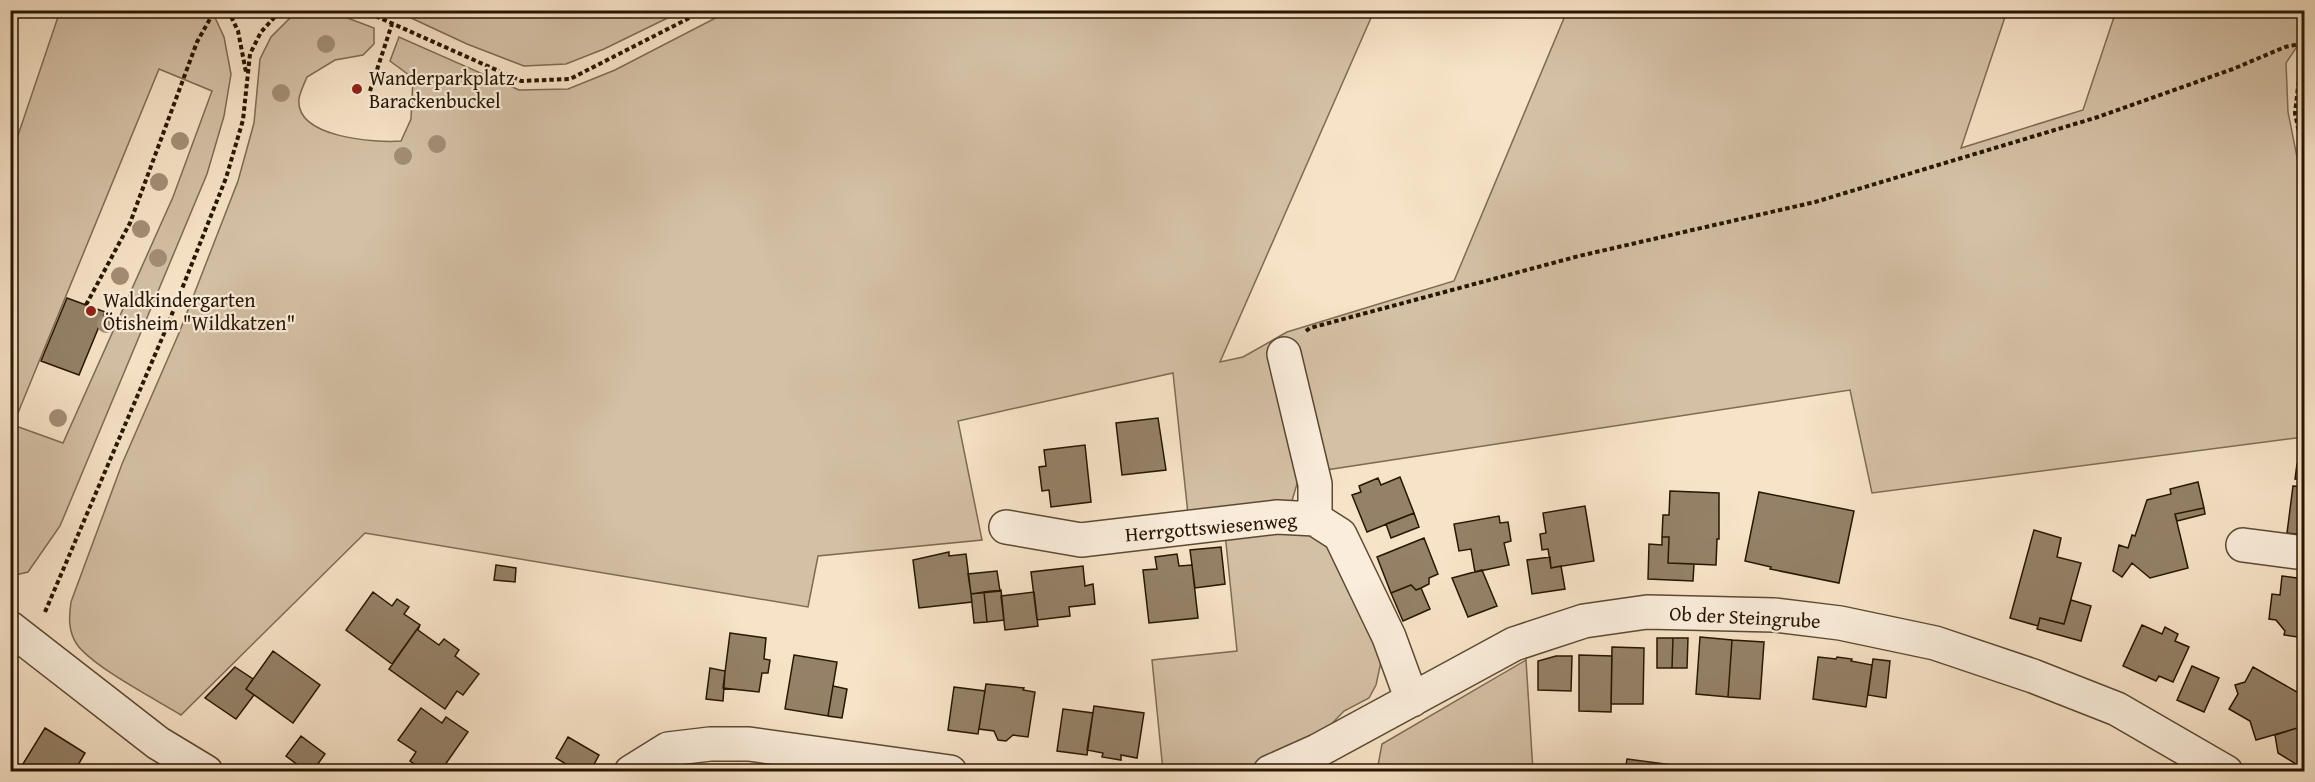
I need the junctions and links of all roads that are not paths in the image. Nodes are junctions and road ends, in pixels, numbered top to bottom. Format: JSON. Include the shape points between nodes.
{"nodes":[{"id":1,"x":1284,"y":354,"type":"road end"},
{"id":2,"x":1315,"y":519,"type":"junction"},
{"id":3,"x":1006,"y":526,"type":"dead end"},
{"id":4,"x":2243,"y":545,"type":"dead end"},
{"id":5,"x":2304,"y":553,"type":"edge"},
{"id":6,"x":21,"y":636,"type":"edge"},
{"id":7,"x":1412,"y":700,"type":"junction"},
{"id":8,"x":2189,"y":762,"type":"edge"},
{"id":9,"x":206,"y":771,"type":"edge"},
{"id":10,"x":632,"y":771,"type":"edge"},
{"id":11,"x":950,"y":771,"type":"edge"},
{"id":12,"x":1270,"y":771,"type":"edge"},
{"id":13,"x":2226,"y":771,"type":"edge"}],
"edges":[{"from":1,"to":2,"type":"street","via":[[1315,484]]},
{"from":2,"to":3,"type":"street","name":"Herrgottswiesenweg","via":[[1277,517],[1081,540]]},
{"from":2,"to":7,"type":"street","name":"Herrgottswiesenweg","via":[[1340,535],[1389,637]]},
{"from":4,"to":5,"type":"street"},
{"from":6,"to":9,"type":"street","via":[[158,742]]},
{"from":7,"to":8,"type":"street","name":"Ob der Steingrube","via":[[1514,644],[1584,621],[1647,612],[1774,615],[1840,623],[1935,643],[2033,676],[2117,709]]},
{"from":7,"to":12,"type":"street","name":"Ob der Steingrube","via":[[1317,751]]},
{"from":8,"to":13,"type":"street","name":"Ob der Steingrube"},
{"from":10,"to":11,"type":"street","via":[[668,749],[749,744]]}]}
